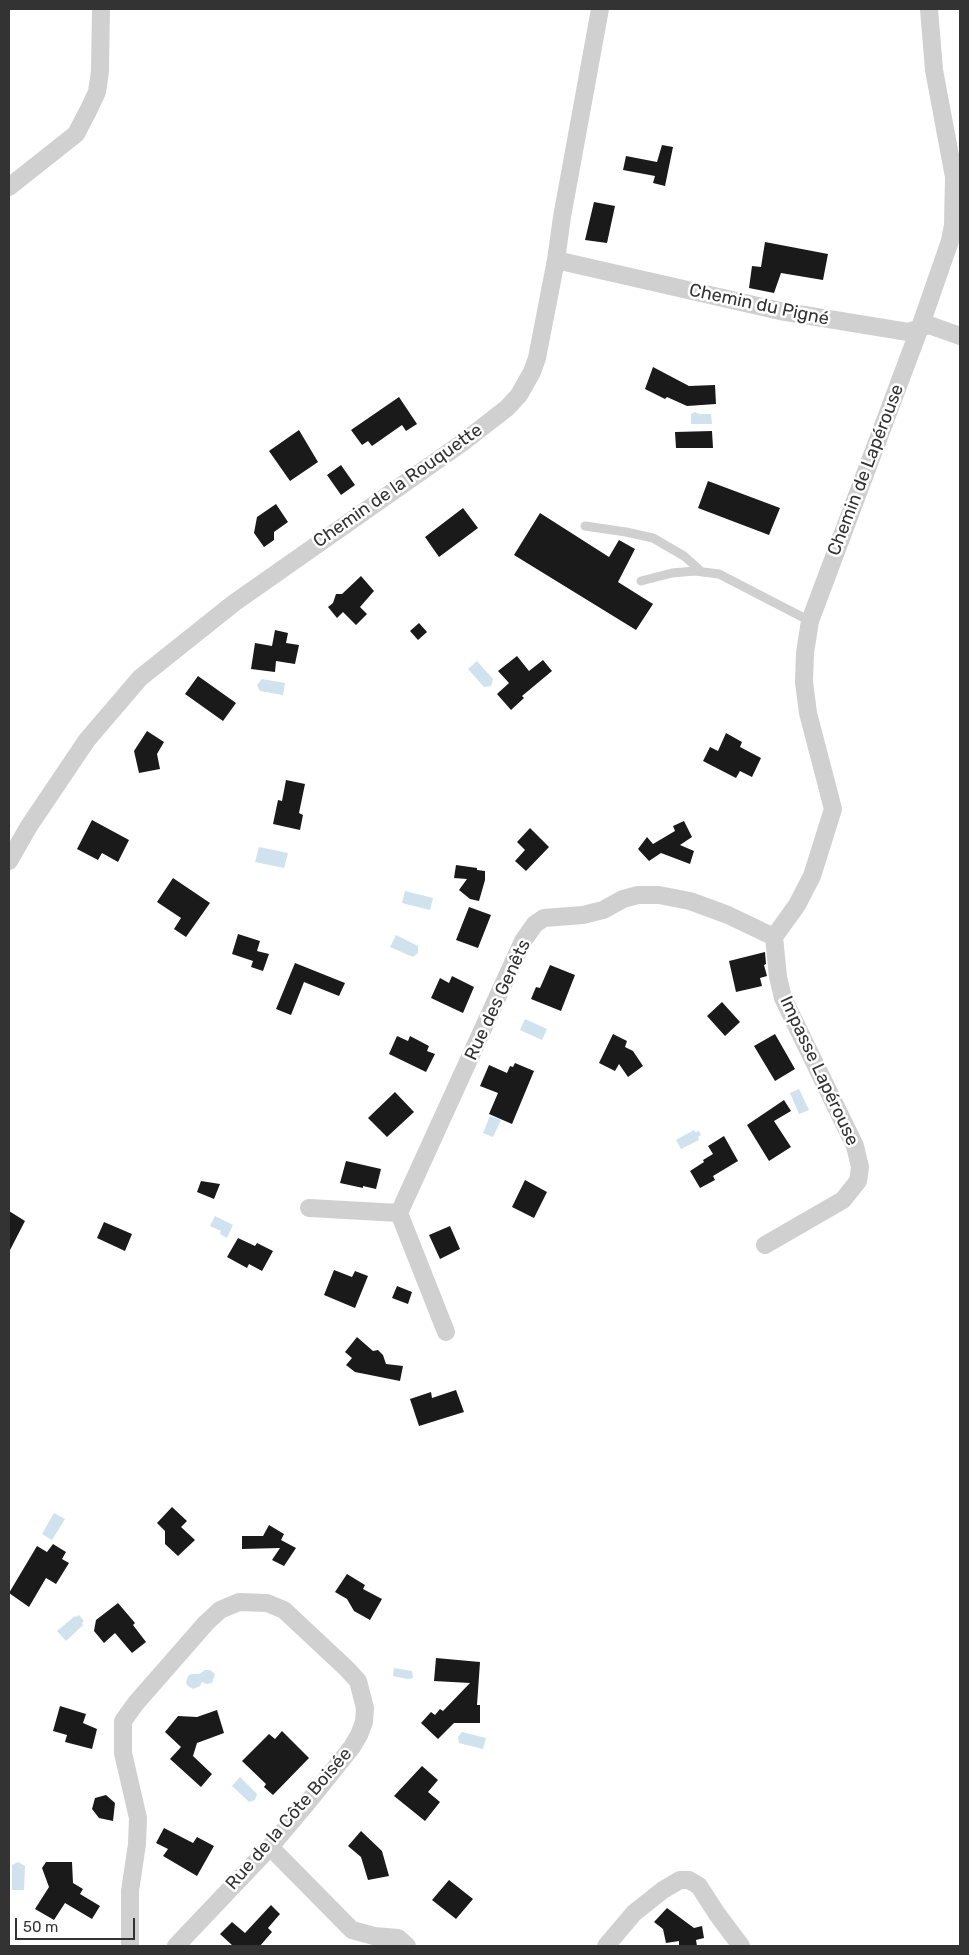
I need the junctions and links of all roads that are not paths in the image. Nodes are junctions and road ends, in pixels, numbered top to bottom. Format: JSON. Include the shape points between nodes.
{"nodes":[{"id":1,"x":101,"y":9,"type":"edge"},
{"id":2,"x":600,"y":9,"type":"edge"},
{"id":3,"x":929,"y":9,"type":"edge"},
{"id":4,"x":9,"y":187,"type":"edge"},
{"id":5,"x":556,"y":260,"type":"junction"},
{"id":6,"x":919,"y":330,"type":"junction"},
{"id":7,"x":960,"y":336,"type":"edge"},
{"id":8,"x":585,"y":526,"type":"dead end"},
{"id":9,"x":702,"y":572,"type":"junction"},
{"id":10,"x":641,"y":581,"type":"dead end"},
{"id":11,"x":810,"y":622,"type":"junction"},
{"id":12,"x":9,"y":861,"type":"edge"},
{"id":13,"x":780,"y":931,"type":"junction"},
{"id":14,"x":309,"y":1208,"type":"dead end"},
{"id":15,"x":400,"y":1213,"type":"junction"},
{"id":16,"x":765,"y":1245,"type":"dead end"},
{"id":17,"x":446,"y":1332,"type":"dead end"},
{"id":18,"x":270,"y":1847,"type":"junction"},
{"id":19,"x":130,"y":1946,"type":"edge"},
{"id":20,"x":176,"y":1946,"type":"edge"},
{"id":21,"x":407,"y":1946,"type":"edge"},
{"id":22,"x":606,"y":1946,"type":"edge"},
{"id":23,"x":741,"y":1946,"type":"edge"}],
"edges":[{"from":1,"to":4,"type":"street","via":[[100,71],[97,92],[88,112],[76,134]]},
{"from":2,"to":5,"type":"street","name":"Chemin de la Rouquette"},
{"from":3,"to":6,"type":"street","name":"Chemin de Lapérouse","via":[[934,70],[954,177],[955,207],[950,241]]},
{"from":5,"to":6,"type":"street","name":"Chemin du Pigné","via":[[780,312],[908,332]]},
{"from":5,"to":12,"type":"street","name":"Chemin de la Rouquette","via":[[537,358],[519,396],[462,443],[234,603],[140,678],[87,740]]},
{"from":6,"to":7,"type":"street","name":"Chemin du Pigné","via":[[929,325]]},
{"from":6,"to":11,"type":"street","name":"Chemin de Lapérouse"},
{"from":8,"to":9,"type":"lane","via":[[653,538],[684,556]]},
{"from":9,"to":10,"type":"lane","via":[[672,573]]},
{"from":9,"to":11,"type":"lane","via":[[719,574]]},
{"from":11,"to":13,"type":"street","name":"Chemin de Lapérouse","via":[[804,682],[808,713],[833,809],[812,876]]},
{"from":13,"to":15,"type":"street","name":"Rue des Genêts","via":[[690,901],[659,895],[638,895],[583,915],[544,918],[523,940]]},
{"from":13,"to":16,"type":"street","name":"Impasse Lapérouse","via":[[778,977],[783,998],[856,1146],[860,1167],[858,1181],[843,1200]]},
{"from":14,"to":15,"type":"street"},
{"from":15,"to":17,"type":"street"},
{"from":18,"to":19,"type":"street","name":"Rue de la Côte Boisée","via":[[352,1747],[364,1722],[365,1708],[358,1681],[284,1610],[267,1603],[239,1602],[220,1610],[206,1623],[123,1721],[123,1753],[138,1818],[130,1891]]},
{"from":18,"to":20,"type":"street","name":"Rue de la Côte Boisée"},
{"from":18,"to":21,"type":"street","via":[[352,1930],[398,1938]]},
{"from":22,"to":23,"type":"street","via":[[634,1913],[680,1880],[689,1880],[699,1886]]}]}
